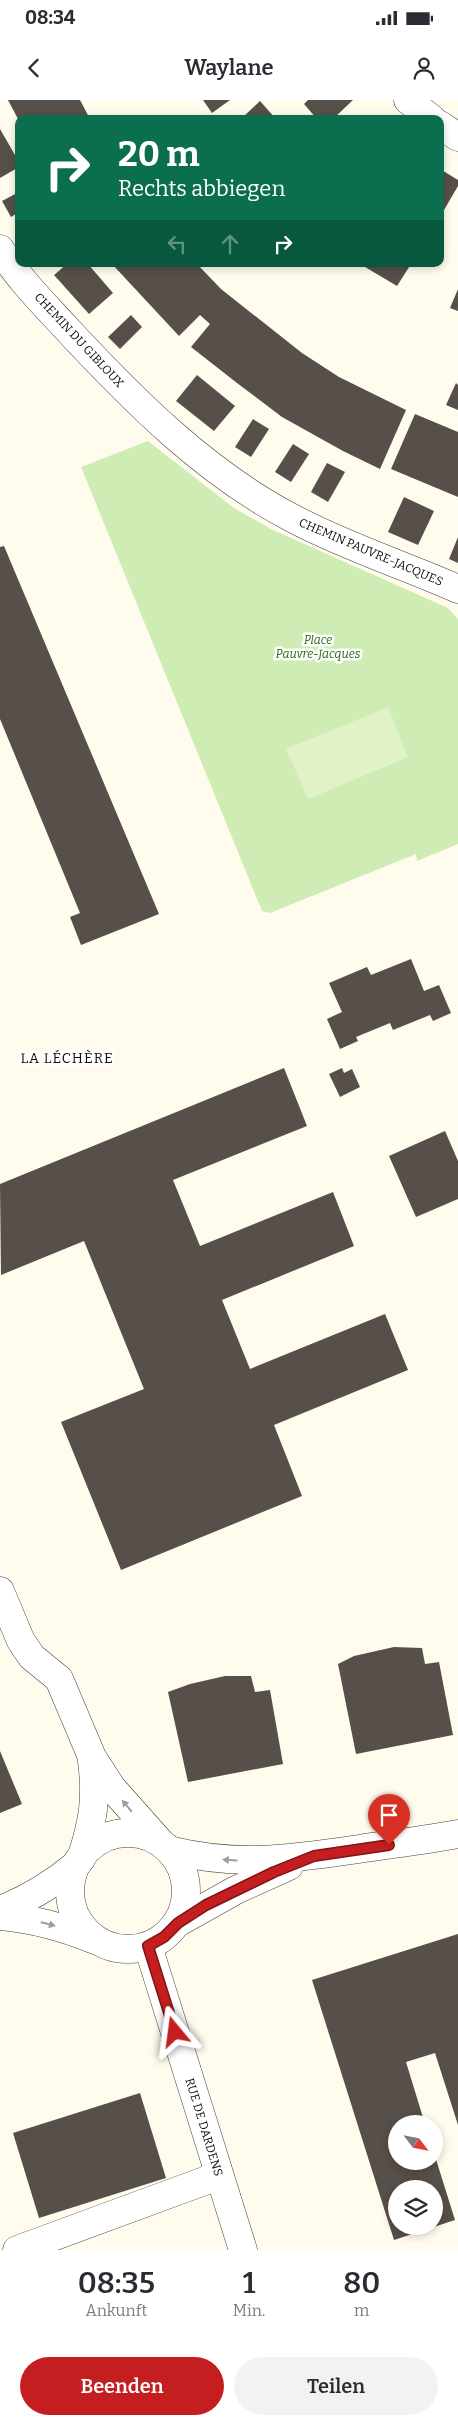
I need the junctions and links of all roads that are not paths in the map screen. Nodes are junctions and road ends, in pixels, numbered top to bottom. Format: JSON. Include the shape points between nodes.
{"nodes":[{"id":1,"x":408,"y":100,"type":"edge"},
{"id":2,"x":427,"y":115,"type":"edge"},
{"id":3,"x":444,"y":128,"type":"edge"},
{"id":4,"x":458,"y":137,"type":"edge"},
{"id":5,"x":0,"y":249,"type":"edge"},
{"id":6,"x":163,"y":427,"type":"joint"},
{"id":7,"x":458,"y":589,"type":"edge"},
{"id":8,"x":0,"y":1591,"type":"edge"},
{"id":9,"x":92,"y":1757,"type":"junction"},
{"id":10,"x":458,"y":1834,"type":"edge"},
{"id":11,"x":164,"y":1846,"type":"junction"},
{"id":12,"x":314,"y":1856,"type":"junction"},
{"id":13,"x":79,"y":1861,"type":"junction"},
{"id":14,"x":0,"y":1910,"type":"edge"},
{"id":15,"x":0,"y":1916,"type":"edge"},
{"id":16,"x":178,"y":1923,"type":"junction"},
{"id":17,"x":101,"y":1943,"type":"junction"},
{"id":18,"x":148,"y":1946,"type":"junction"},
{"id":19,"x":218,"y":2176,"type":"junction"},
{"id":20,"x":17,"y":2250,"type":"edge"},
{"id":21,"x":243,"y":2250,"type":"edge"}],
"edges":[{"from":1,"to":2,"type":"street"},
{"from":3,"to":4,"type":"street"},
{"from":5,"to":6,"type":"street","name":"CHEMIN DU GIBLOUX","via":[[70,333]]},
{"from":6,"to":7,"type":"street","name":"CHEMIN PAUVRE-JACQUES","via":[[212,466],[293,519]]},
{"from":8,"to":9,"type":"street","via":[[26,1649],[43,1668],[59,1679]]},
{"from":11,"to":9,"type":"street","one_way":true,"via":[[112,1788]]},
{"from":9,"to":13,"type":"street","via":[[96,1792],[91,1827]]},
{"from":10,"to":12,"type":"street"},
{"from":12,"to":11,"type":"street","one_way":true,"via":[[231,1861],[199,1857]]},
{"from":11,"to":13,"type":"street","via":[[141,1835],[123,1834],[98,1842]]},
{"from":11,"to":16,"type":"street","via":[[181,1867],[186,1886],[185,1905]]},
{"from":12,"to":16,"type":"street","via":[[236,1890]]},
{"from":13,"to":14,"type":"street","via":[[54,1883],[25,1901]]},
{"from":13,"to":17,"type":"street","via":[[72,1878],[71,1897],[76,1916],[86,1931]]},
{"from":15,"to":17,"type":"street","one_way":true,"via":[[27,1918],[65,1928]]},
{"from":16,"to":18,"type":"street","via":[[164,1937]]},
{"from":17,"to":18,"type":"street","via":[[124,1949]]},
{"from":18,"to":19,"type":"street","name":"RUE DE DARDENS"},
{"from":19,"to":20,"type":"street"},
{"from":19,"to":21,"type":"street","name":"RUE DE DARDENS"}]}
